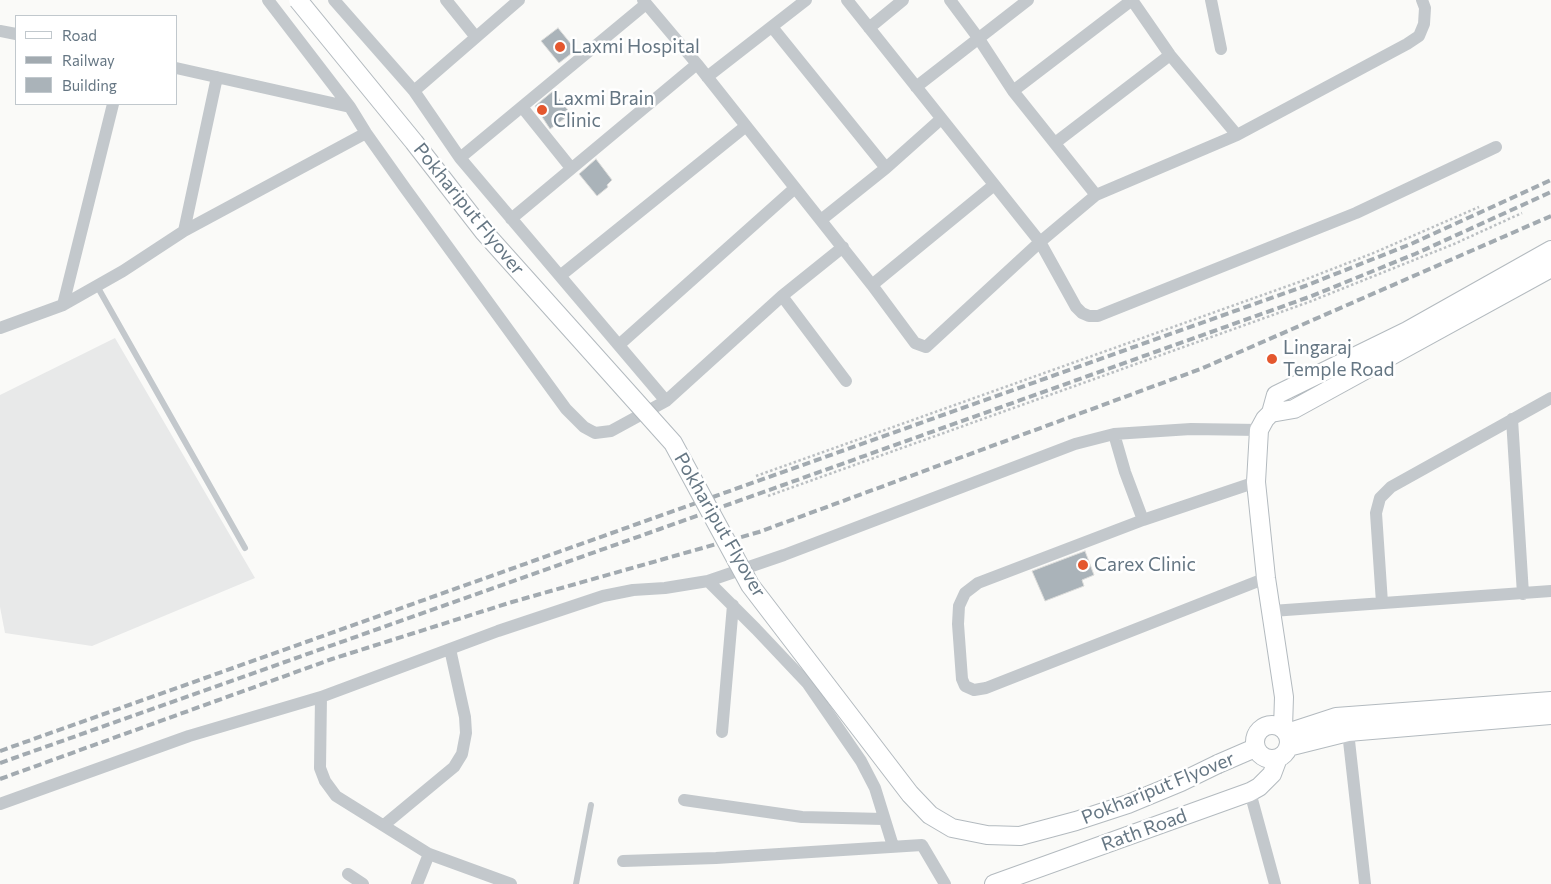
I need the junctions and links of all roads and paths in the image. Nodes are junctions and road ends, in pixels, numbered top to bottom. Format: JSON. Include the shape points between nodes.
{"nodes":[{"id":1,"x":268,"y":0,"type":"edge"},
{"id":2,"x":298,"y":0,"type":"edge"},
{"id":3,"x":334,"y":0,"type":"edge"},
{"id":4,"x":446,"y":0,"type":"edge"},
{"id":5,"x":519,"y":0,"type":"edge"},
{"id":6,"x":806,"y":0,"type":"edge"},
{"id":7,"x":847,"y":0,"type":"edge"},
{"id":8,"x":903,"y":0,"type":"edge"},
{"id":9,"x":950,"y":0,"type":"edge"},
{"id":10,"x":1028,"y":0,"type":"edge"},
{"id":11,"x":1132,"y":0,"type":"edge"},
{"id":12,"x":1212,"y":0,"type":"edge"},
{"id":13,"x":1422,"y":0,"type":"edge"},
{"id":14,"x":644,"y":2,"type":"edge"},
{"id":15,"x":772,"y":27,"type":"junction"},
{"id":16,"x":869,"y":28,"type":"junction"},
{"id":17,"x":0,"y":31,"type":"edge"},
{"id":18,"x":15,"y":34,"type":"edge"},
{"id":19,"x":475,"y":36,"type":"junction"},
{"id":20,"x":979,"y":39,"type":"junction"},
{"id":21,"x":1221,"y":49,"type":"dead end"},
{"id":22,"x":1170,"y":55,"type":"junction"},
{"id":23,"x":697,"y":64,"type":"junction"},
{"id":24,"x":178,"y":68,"type":"edge"},
{"id":25,"x":217,"y":77,"type":"junction"},
{"id":26,"x":707,"y":77,"type":"junction"},
{"id":27,"x":916,"y":87,"type":"junction"},
{"id":28,"x":414,"y":91,"type":"junction"},
{"id":29,"x":1013,"y":91,"type":"junction"},
{"id":30,"x":113,"y":105,"type":"edge"},
{"id":31,"x":350,"y":107,"type":"junction"},
{"id":32,"x":522,"y":107,"type":"junction"},
{"id":33,"x":942,"y":118,"type":"junction"},
{"id":34,"x":746,"y":126,"type":"junction"},
{"id":35,"x":366,"y":133,"type":"junction"},
{"id":36,"x":1237,"y":135,"type":"junction"},
{"id":37,"x":1055,"y":143,"type":"junction"},
{"id":38,"x":1496,"y":147,"type":"dead end"},
{"id":39,"x":460,"y":158,"type":"junction"},
{"id":40,"x":571,"y":168,"type":"junction"},
{"id":41,"x":886,"y":168,"type":"junction"},
{"id":42,"x":994,"y":185,"type":"junction"},
{"id":43,"x":795,"y":188,"type":"junction"},
{"id":44,"x":1096,"y":195,"type":"junction"},
{"id":45,"x":1479,"y":207,"type":"dead end"},
{"id":46,"x":1522,"y":213,"type":"dead end"},
{"id":47,"x":511,"y":219,"type":"junction"},
{"id":48,"x":821,"y":220,"type":"junction"},
{"id":49,"x":184,"y":231,"type":"junction"},
{"id":50,"x":1040,"y":242,"type":"junction"},
{"id":51,"x":842,"y":247,"type":"junction"},
{"id":52,"x":1551,"y":250,"type":"edge"},
{"id":53,"x":1551,"y":268,"type":"edge"},
{"id":54,"x":560,"y":276,"type":"junction"},
{"id":55,"x":872,"y":285,"type":"junction"},
{"id":56,"x":97,"y":286,"type":"junction"},
{"id":57,"x":782,"y":296,"type":"junction"},
{"id":58,"x":63,"y":305,"type":"junction"},
{"id":59,"x":0,"y":328,"type":"edge"},
{"id":60,"x":620,"y":344,"type":"junction"},
{"id":61,"x":846,"y":381,"type":"dead end"},
{"id":62,"x":1551,"y":398,"type":"edge"},
{"id":63,"x":666,"y":401,"type":"junction"},
{"id":64,"x":1270,"y":413,"type":"junction"},
{"id":65,"x":1512,"y":419,"type":"junction"},
{"id":66,"x":1259,"y":430,"type":"junction"},
{"id":67,"x":1114,"y":434,"type":"junction"},
{"id":68,"x":756,"y":476,"type":"dead end"},
{"id":69,"x":1256,"y":482,"type":"junction"},
{"id":70,"x":768,"y":496,"type":"dead end"},
{"id":71,"x":1143,"y":520,"type":"junction"},
{"id":72,"x":245,"y":548,"type":"dead end"},
{"id":73,"x":1266,"y":578,"type":"junction"},
{"id":74,"x":708,"y":581,"type":"junction"},
{"id":75,"x":1551,"y":592,"type":"edge"},
{"id":76,"x":1523,"y":594,"type":"junction"},
{"id":77,"x":1382,"y":603,"type":"junction"},
{"id":78,"x":733,"y":605,"type":"junction"},
{"id":79,"x":1272,"y":611,"type":"junction"},
{"id":80,"x":450,"y":649,"type":"junction"},
{"id":81,"x":321,"y":697,"type":"junction"},
{"id":82,"x":1551,"y":701,"type":"edge"},
{"id":83,"x":1551,"y":715,"type":"edge"},
{"id":84,"x":722,"y":732,"type":"dead end"},
{"id":85,"x":1348,"y":732,"type":"junction"},
{"id":86,"x":1284,"y":742,"type":"junction"},
{"id":87,"x":1255,"y":748,"type":"junction"},
{"id":88,"x":1250,"y":792,"type":"junction"},
{"id":89,"x":684,"y":800,"type":"dead end"},
{"id":90,"x":0,"y":804,"type":"edge"},
{"id":91,"x":591,"y":806,"type":"dead end"},
{"id":92,"x":883,"y":819,"type":"junction"},
{"id":93,"x":384,"y":825,"type":"junction"},
{"id":94,"x":893,"y":846,"type":"junction"},
{"id":95,"x":429,"y":854,"type":"junction"},
{"id":96,"x":624,"y":861,"type":"dead end"},
{"id":97,"x":348,"y":874,"type":"dead end"},
{"id":98,"x":363,"y":884,"type":"edge"},
{"id":99,"x":417,"y":884,"type":"edge"},
{"id":100,"x":511,"y":884,"type":"edge"},
{"id":101,"x":576,"y":884,"type":"edge"},
{"id":102,"x":945,"y":884,"type":"edge"},
{"id":103,"x":994,"y":884,"type":"edge"},
{"id":104,"x":1275,"y":884,"type":"edge"},
{"id":105,"x":1365,"y":884,"type":"edge"}],
"edges":[{"from":1,"to":31,"type":"street"},
{"from":2,"to":87,"type":"main road","name":"Pokhariput Flyover","bridge":true,"via":[[484,232],[673,443],[750,584],[910,794],[930,815],[952,828],[987,835],[1020,836],[1128,804]]},
{"from":3,"to":28,"type":"street"},
{"from":4,"to":19,"type":"street"},
{"from":5,"to":19,"type":"street"},
{"from":6,"to":15,"type":"street"},
{"from":7,"to":16,"type":"street"},
{"from":8,"to":16,"type":"street"},
{"from":9,"to":20,"type":"street"},
{"from":10,"to":20,"type":"street"},
{"from":11,"to":22,"type":"street"},
{"from":11,"to":29,"type":"street"},
{"from":12,"to":21,"type":"street"},
{"from":13,"to":36,"type":"street","via":[[1424,24],[1419,36]]},
{"from":14,"to":23,"type":"street"},
{"from":14,"to":32,"type":"street"},
{"from":15,"to":26,"type":"street"},
{"from":15,"to":41,"type":"street"},
{"from":16,"to":27,"type":"street"},
{"from":17,"to":18,"type":"street"},
{"from":19,"to":28,"type":"street"},
{"from":20,"to":27,"type":"street"},
{"from":20,"to":29,"type":"street"},
{"from":22,"to":36,"type":"street"},
{"from":22,"to":37,"type":"street"},
{"from":23,"to":26,"type":"street"},
{"from":23,"to":40,"type":"street"},
{"from":24,"to":25,"type":"street"},
{"from":25,"to":31,"type":"street"},
{"from":25,"to":49,"type":"street"},
{"from":26,"to":34,"type":"street"},
{"from":27,"to":33,"type":"street"},
{"from":28,"to":39,"type":"street"},
{"from":29,"to":37,"type":"street"},
{"from":30,"to":58,"type":"street"},
{"from":31,"to":35,"type":"street"},
{"from":32,"to":39,"type":"street"},
{"from":32,"to":40,"type":"street"},
{"from":33,"to":41,"type":"street"},
{"from":33,"to":42,"type":"street"},
{"from":34,"to":43,"type":"street"},
{"from":34,"to":54,"type":"street"},
{"from":35,"to":49,"type":"street"},
{"from":35,"to":63,"type":"street","via":[[566,409],[584,427],[594,433],[611,432]]},
{"from":36,"to":44,"type":"street"},
{"from":37,"to":44,"type":"street"},
{"from":38,"to":50,"type":"street","via":[[1356,213],[1098,316],[1089,316],[1076,307]]},
{"from":39,"to":47,"type":"street"},
{"from":40,"to":47,"type":"street"},
{"from":41,"to":48,"type":"street"},
{"from":42,"to":50,"type":"street"},
{"from":42,"to":55,"type":"street"},
{"from":43,"to":48,"type":"street"},
{"from":43,"to":60,"type":"street"},
{"from":44,"to":50,"type":"street"},
{"from":45,"to":68,"type":"path","via":[[1299,282]]},
{"from":46,"to":70,"type":"path","via":[[1309,302]]},
{"from":47,"to":54,"type":"street"},
{"from":48,"to":51,"type":"street"},
{"from":49,"to":56,"type":"street"},
{"from":50,"to":55,"type":"street","via":[[926,347],[914,343]]},
{"from":51,"to":55,"type":"street"},
{"from":51,"to":57,"type":"street"},
{"from":52,"to":64,"type":"main road","via":[[1407,330],[1276,395]]},
{"from":53,"to":64,"type":"main road","via":[[1294,409]]},
{"from":54,"to":60,"type":"street"},
{"from":56,"to":58,"type":"street"},
{"from":56,"to":72,"type":"lane"},
{"from":57,"to":61,"type":"street"},
{"from":57,"to":63,"type":"street"},
{"from":58,"to":59,"type":"street"},
{"from":60,"to":63,"type":"street"},
{"from":62,"to":65,"type":"street"},
{"from":64,"to":66,"type":"main road"},
{"from":65,"to":76,"type":"street"},
{"from":65,"to":77,"type":"street","via":[[1391,486],[1380,498],[1376,513]]},
{"from":66,"to":67,"type":"street","via":[[1190,429]]},
{"from":66,"to":69,"type":"main road"},
{"from":67,"to":71,"type":"street","via":[[1124,472]]},
{"from":67,"to":74,"type":"street","via":[[1075,444]]},
{"from":69,"to":71,"type":"street"},
{"from":69,"to":73,"type":"main road"},
{"from":71,"to":73,"type":"street","via":[[978,583],[964,593],[958,624],[965,686],[974,690],[986,688]]},
{"from":73,"to":79,"type":"main road"},
{"from":74,"to":78,"type":"street"},
{"from":74,"to":80,"type":"street","via":[[603,596]]},
{"from":75,"to":76,"type":"street"},
{"from":76,"to":77,"type":"street"},
{"from":77,"to":79,"type":"street"},
{"from":78,"to":84,"type":"street"},
{"from":78,"to":92,"type":"street","via":[[808,684],[861,761],[875,788]]},
{"from":79,"to":86,"type":"main road","via":[[1284,697]]},
{"from":80,"to":81,"type":"street"},
{"from":80,"to":93,"type":"street","via":[[465,717],[462,754],[454,767]]},
{"from":81,"to":90,"type":"street","via":[[189,736]]},
{"from":81,"to":93,"type":"street","via":[[320,768],[325,782],[336,796]]},
{"from":82,"to":86,"type":"main road","via":[[1336,717],[1316,722]]},
{"from":83,"to":85,"type":"main road"},
{"from":85,"to":86,"type":"main road"},
{"from":85,"to":105,"type":"street"},
{"from":86,"to":87,"type":"main road","via":[[1267,759]]},
{"from":86,"to":87,"type":"main road","via":[[1271,724],[1261,728],[1255,737]]},
{"from":86,"to":88,"type":"main road","name":"Rath Road","via":[[1272,774]]},
{"from":88,"to":103,"type":"main road","name":"Rath Road"},
{"from":88,"to":104,"type":"street"},
{"from":89,"to":92,"type":"street","via":[[802,817]]},
{"from":91,"to":101,"type":"lane"},
{"from":92,"to":94,"type":"street"},
{"from":93,"to":95,"type":"street"},
{"from":94,"to":96,"type":"street"},
{"from":94,"to":102,"type":"street","via":[[922,844]]},
{"from":95,"to":99,"type":"street"},
{"from":95,"to":100,"type":"street"},
{"from":97,"to":98,"type":"street"}]}
